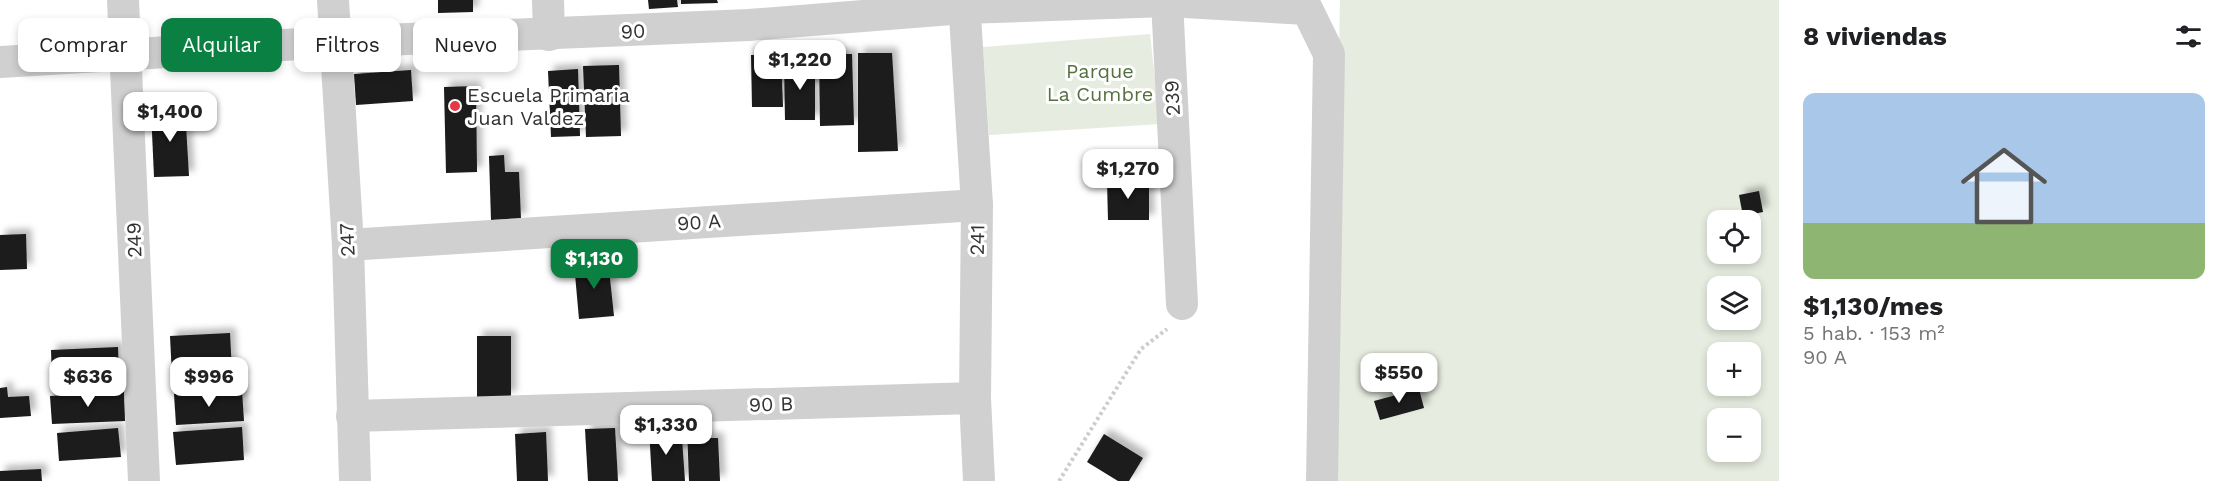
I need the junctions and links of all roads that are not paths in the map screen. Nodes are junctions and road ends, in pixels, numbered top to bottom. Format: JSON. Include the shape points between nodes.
{"nodes":[{"id":1,"x":123,"y":0,"type":"edge"},
{"id":2,"x":333,"y":0,"type":"edge"},
{"id":3,"x":548,"y":0,"type":"edge"},
{"id":4,"x":1167,"y":1,"type":"edge"},
{"id":5,"x":964,"y":4,"type":"edge"},
{"id":6,"x":749,"y":12,"type":"edge"},
{"id":7,"x":124,"y":18,"type":"edge"},
{"id":8,"x":334,"y":18,"type":"edge"},
{"id":9,"x":549,"y":35,"type":"junction"},
{"id":10,"x":401,"y":40,"type":"edge"},
{"id":11,"x":294,"y":44,"type":"edge"},
{"id":12,"x":149,"y":53,"type":"edge"},
{"id":13,"x":18,"y":61,"type":"edge"},
{"id":14,"x":0,"y":62,"type":"edge"},
{"id":15,"x":127,"y":72,"type":"edge"},
{"id":16,"x":337,"y":72,"type":"edge"},
{"id":17,"x":977,"y":205,"type":"junction"},
{"id":18,"x":348,"y":245,"type":"junction"},
{"id":19,"x":1182,"y":304,"type":"road end"},
{"id":20,"x":975,"y":398,"type":"junction"},
{"id":21,"x":352,"y":416,"type":"junction"},
{"id":22,"x":144,"y":481,"type":"edge"},
{"id":23,"x":355,"y":481,"type":"edge"},
{"id":24,"x":979,"y":481,"type":"edge"},
{"id":25,"x":1322,"y":481,"type":"edge"}],
"edges":[{"from":1,"to":7,"type":"street","name":"249"},
{"from":2,"to":8,"type":"street","name":"247"},
{"from":3,"to":9,"type":"street"},
{"from":4,"to":5,"type":"street","name":"90"},
{"from":4,"to":19,"type":"street","name":"239"},
{"from":4,"to":25,"type":"street","name":"90","via":[[1307,9],[1329,54]]},
{"from":5,"to":6,"type":"street","name":"90"},
{"from":5,"to":17,"type":"street","name":"241"},
{"from":6,"to":9,"type":"street","name":"90"},
{"from":9,"to":10,"type":"street","name":"90"},
{"from":11,"to":12,"type":"street","name":"90"},
{"from":13,"to":14,"type":"street","name":"90"},
{"from":15,"to":22,"type":"street","name":"249"},
{"from":16,"to":18,"type":"street","name":"247"},
{"from":17,"to":18,"type":"street","name":"90 A"},
{"from":17,"to":20,"type":"street","name":"241"},
{"from":18,"to":21,"type":"street","name":"247"},
{"from":20,"to":21,"type":"street","name":"90 B"},
{"from":20,"to":24,"type":"street","name":"241"},
{"from":21,"to":23,"type":"street","name":"247"}]}
